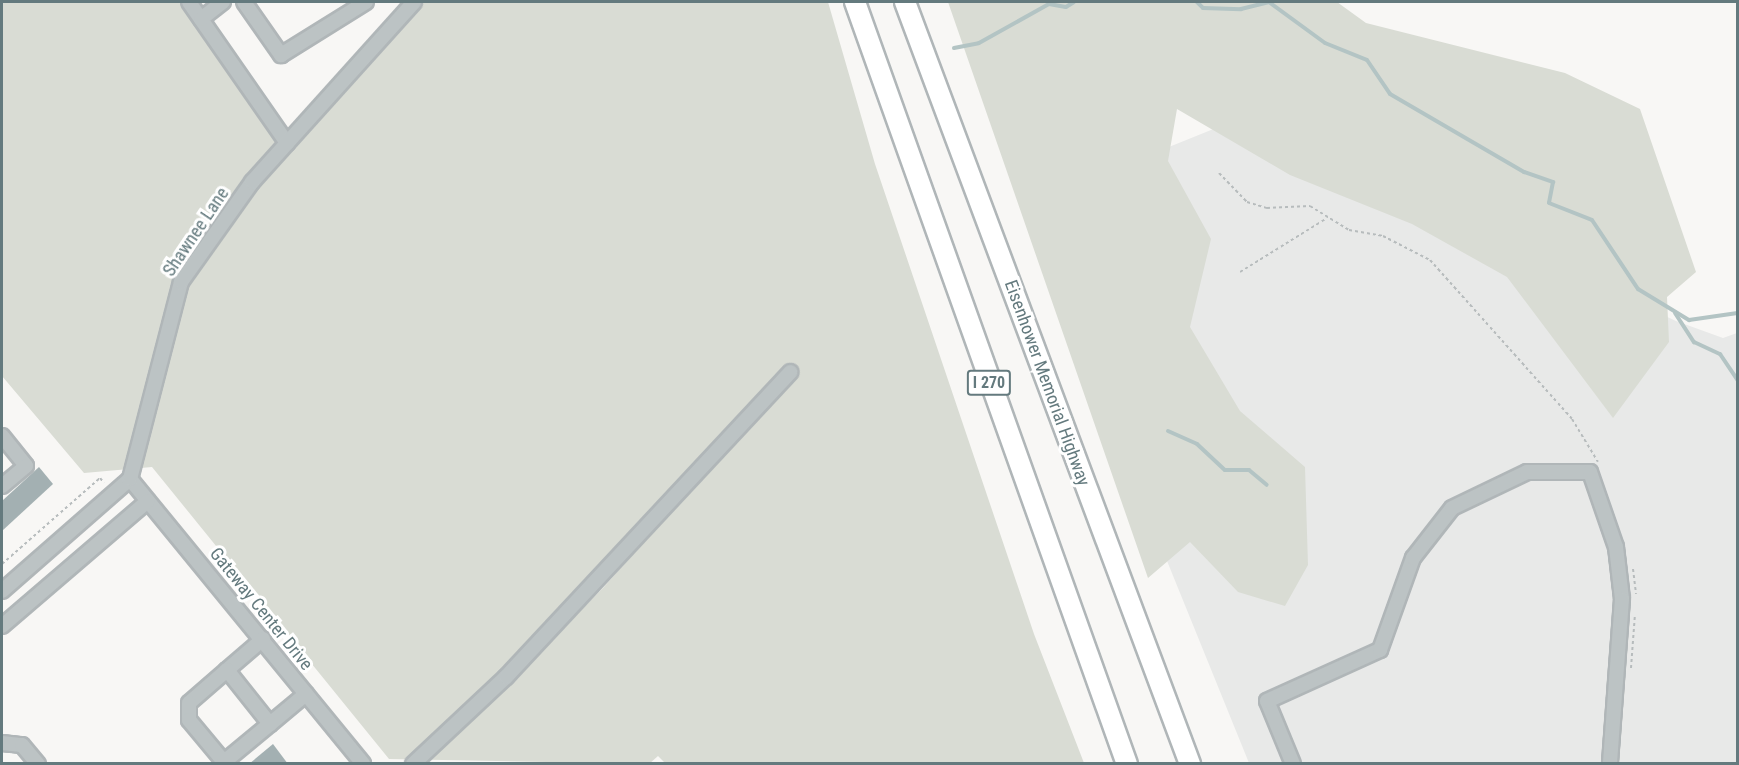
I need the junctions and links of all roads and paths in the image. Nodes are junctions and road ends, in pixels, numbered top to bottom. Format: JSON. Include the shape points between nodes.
{"nodes":[{"id":1,"x":189,"y":2,"type":"edge"},
{"id":2,"x":223,"y":2,"type":"edge"},
{"id":3,"x":244,"y":2,"type":"edge"},
{"id":4,"x":366,"y":2,"type":"edge"},
{"id":5,"x":855,"y":2,"type":"edge"},
{"id":6,"x":905,"y":2,"type":"edge"},
{"id":7,"x":406,"y":5,"type":"edge"},
{"id":8,"x":201,"y":19,"type":"junction"},
{"id":9,"x":287,"y":143,"type":"junction"},
{"id":10,"x":1219,"y":173,"type":"dead end"},
{"id":11,"x":1328,"y":217,"type":"junction"},
{"id":12,"x":1240,"y":272,"type":"dead end"},
{"id":13,"x":790,"y":372,"type":"dead end"},
{"id":14,"x":2,"y":436,"type":"edge"},
{"id":15,"x":1600,"y":464,"type":"dead end"},
{"id":16,"x":130,"y":479,"type":"junction"},
{"id":17,"x":2,"y":486,"type":"edge"},
{"id":18,"x":148,"y":501,"type":"junction"},
{"id":19,"x":1631,"y":558,"type":"dead end"},
{"id":20,"x":2,"y":591,"type":"edge"},
{"id":21,"x":2,"y":626,"type":"edge"},
{"id":22,"x":263,"y":639,"type":"junction"},
{"id":23,"x":227,"y":670,"type":"junction"},
{"id":24,"x":1631,"y":670,"type":"dead end"},
{"id":25,"x":306,"y":694,"type":"junction"},
{"id":26,"x":270,"y":724,"type":"junction"},
{"id":27,"x":2,"y":743,"type":"edge"},
{"id":28,"x":38,"y":764,"type":"edge"},
{"id":29,"x":363,"y":764,"type":"edge"},
{"id":30,"x":413,"y":764,"type":"edge"},
{"id":31,"x":1126,"y":764,"type":"edge"},
{"id":32,"x":1190,"y":764,"type":"edge"},
{"id":33,"x":1293,"y":764,"type":"edge"},
{"id":34,"x":1610,"y":764,"type":"edge"}],
"edges":[{"from":1,"to":8,"type":"street"},
{"from":2,"to":8,"type":"street"},
{"from":3,"to":4,"type":"street","via":[[281,56]]},
{"from":5,"to":31,"type":"highway","number":"I 270"},
{"from":6,"to":32,"type":"highway","name":"Eisenhower Memorial Highway"},
{"from":7,"to":9,"type":"street","name":"Shawnee Lane"},
{"from":8,"to":9,"type":"street"},
{"from":9,"to":16,"type":"street","name":"Shawnee Lane","via":[[252,182],[181,282]]},
{"from":10,"to":11,"type":"path","via":[[1257,206],[1310,206]]},
{"from":11,"to":12,"type":"path"},
{"from":11,"to":15,"type":"path","via":[[1430,260],[1572,418]]},
{"from":13,"to":30,"type":"street","via":[[506,677]]},
{"from":14,"to":17,"type":"street","via":[[26,466]]},
{"from":16,"to":18,"type":"street","name":"Gateway Center Drive"},
{"from":16,"to":20,"type":"street"},
{"from":18,"to":21,"type":"street"},
{"from":18,"to":22,"type":"street","name":"Gateway Center Drive"},
{"from":19,"to":24,"type":"path","via":[[1636,586]]},
{"from":22,"to":23,"type":"street"},
{"from":22,"to":25,"type":"street","name":"Gateway Center Drive"},
{"from":23,"to":26,"type":"street"},
{"from":23,"to":26,"type":"street","via":[[189,703],[189,720],[224,762]]},
{"from":25,"to":26,"type":"street"},
{"from":25,"to":29,"type":"street","name":"Gateway Center Drive"},
{"from":27,"to":28,"type":"street","via":[[22,746]]},
{"from":33,"to":34,"type":"street","via":[[1267,700],[1380,650],[1413,558],[1452,508],[1527,472],[1590,471],[1616,547],[1622,599]]}]}
